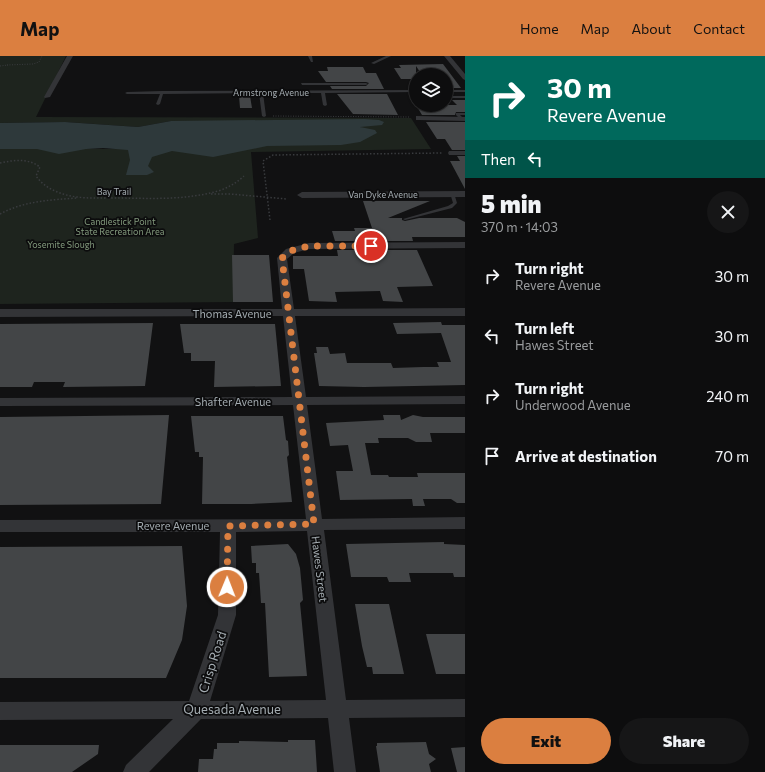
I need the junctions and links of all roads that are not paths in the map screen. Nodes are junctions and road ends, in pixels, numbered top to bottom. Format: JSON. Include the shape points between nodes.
{"nodes":[{"id":1,"x":70,"y":56,"type":"edge"},
{"id":2,"x":310,"y":56,"type":"edge"},
{"id":3,"x":389,"y":56,"type":"edge"},
{"id":4,"x":447,"y":56,"type":"edge"},
{"id":5,"x":312,"y":61,"type":"dead end"},
{"id":6,"x":373,"y":63,"type":"dead end"},
{"id":7,"x":456,"y":68,"type":"junction"},
{"id":8,"x":465,"y":68,"type":"edge"},
{"id":9,"x":465,"y":78,"type":"edge"},
{"id":10,"x":363,"y":80,"type":"dead end"},
{"id":11,"x":302,"y":84,"type":"dead end"},
{"id":12,"x":366,"y":84,"type":"junction"},
{"id":13,"x":409,"y":91,"type":"edge"},
{"id":14,"x":453,"y":91,"type":"edge"},
{"id":15,"x":465,"y":91,"type":"edge"},
{"id":16,"x":162,"y":92,"type":"junction"},
{"id":17,"x":261,"y":92,"type":"junction"},
{"id":18,"x":323,"y":92,"type":"junction"},
{"id":19,"x":371,"y":92,"type":"junction"},
{"id":20,"x":127,"y":93,"type":"dead end"},
{"id":21,"x":47,"y":97,"type":"dead end"},
{"id":22,"x":465,"y":97,"type":"edge"},
{"id":23,"x":453,"y":98,"type":"edge"},
{"id":24,"x":158,"y":104,"type":"dead end"},
{"id":25,"x":325,"y":104,"type":"dead end"},
{"id":26,"x":264,"y":116,"type":"road end"},
{"id":27,"x":422,"y":118,"type":"road end"},
{"id":28,"x":464,"y":118,"type":"edge"},
{"id":29,"x":452,"y":153,"type":"road end"},
{"id":30,"x":465,"y":153,"type":"edge"},
{"id":31,"x":302,"y":194,"type":"dead end"},
{"id":32,"x":452,"y":194,"type":"junction"},
{"id":33,"x":465,"y":194,"type":"edge"},
{"id":34,"x":405,"y":219,"type":"dead end"},
{"id":35,"x":465,"y":245,"type":"edge"},
{"id":36,"x":288,"y":312,"type":"junction"},
{"id":37,"x":465,"y":312,"type":"edge"},
{"id":38,"x":0,"y":314,"type":"edge"},
{"id":39,"x":465,"y":400,"type":"edge"},
{"id":40,"x":299,"y":401,"type":"junction"},
{"id":41,"x":0,"y":402,"type":"edge"},
{"id":42,"x":465,"y":523,"type":"edge"},
{"id":43,"x":314,"y":524,"type":"junction"},
{"id":44,"x":0,"y":526,"type":"edge"},
{"id":45,"x":228,"y":526,"type":"junction"},
{"id":46,"x":465,"y":708,"type":"edge"},
{"id":47,"x":197,"y":709,"type":"junction"},
{"id":48,"x":337,"y":709,"type":"junction"},
{"id":49,"x":0,"y":711,"type":"edge"},
{"id":50,"x":134,"y":772,"type":"edge"},
{"id":51,"x":345,"y":772,"type":"edge"}],
"edges":[{"from":1,"to":21,"type":"street"},
{"from":2,"to":5,"type":"lane"},
{"from":3,"to":6,"type":"lane"},
{"from":4,"to":7,"type":"street"},
{"from":7,"to":8,"type":"street"},
{"from":7,"to":9,"type":"street"},
{"from":10,"to":12,"type":"lane"},
{"from":11,"to":12,"type":"lane"},
{"from":12,"to":19,"type":"lane"},
{"from":13,"to":19,"type":"lane","name":"Armstrong Avenue"},
{"from":14,"to":15,"type":"lane"},
{"from":16,"to":17,"type":"lane","name":"Armstrong Avenue"},
{"from":16,"to":20,"type":"lane","name":"Armstrong Avenue"},
{"from":16,"to":24,"type":"lane"},
{"from":17,"to":18,"type":"lane","name":"Armstrong Avenue"},
{"from":17,"to":26,"type":"lane"},
{"from":18,"to":19,"type":"lane","name":"Armstrong Avenue"},
{"from":18,"to":25,"type":"lane"},
{"from":22,"to":23,"type":"lane"},
{"from":27,"to":28,"type":"street"},
{"from":29,"to":30,"type":"street"},
{"from":31,"to":32,"type":"street","name":"Van Dyke Avenue"},
{"from":32,"to":33,"type":"street","name":"Van Dyke Avenue"},
{"from":32,"to":34,"type":"lane","via":[[455,203],[450,207]]},
{"from":35,"to":36,"type":"street","name":"Hawes Street","via":[[309,246],[290,251],[282,258]]},
{"from":36,"to":37,"type":"street","name":"Thomas Avenue"},
{"from":36,"to":38,"type":"street","name":"Thomas Avenue"},
{"from":36,"to":40,"type":"street","name":"Hawes Street"},
{"from":39,"to":40,"type":"street","name":"Shafter Avenue"},
{"from":40,"to":41,"type":"street","name":"Shafter Avenue"},
{"from":40,"to":43,"type":"street","name":"Hawes Street"},
{"from":42,"to":43,"type":"street","name":"Revere Avenue"},
{"from":43,"to":45,"type":"street","name":"Revere Avenue"},
{"from":43,"to":48,"type":"street","name":"Hawes Street"},
{"from":44,"to":45,"type":"street","name":"Revere Avenue"},
{"from":45,"to":47,"type":"street","name":"Crisp Road","via":[[227,615]]},
{"from":46,"to":48,"type":"street","name":"Quesada Avenue"},
{"from":47,"to":48,"type":"street","name":"Quesada Avenue"},
{"from":47,"to":49,"type":"street","name":"Quesada Avenue"},
{"from":47,"to":50,"type":"street","name":"Crisp Road"},
{"from":48,"to":51,"type":"street","name":"Hawes Street"}]}
